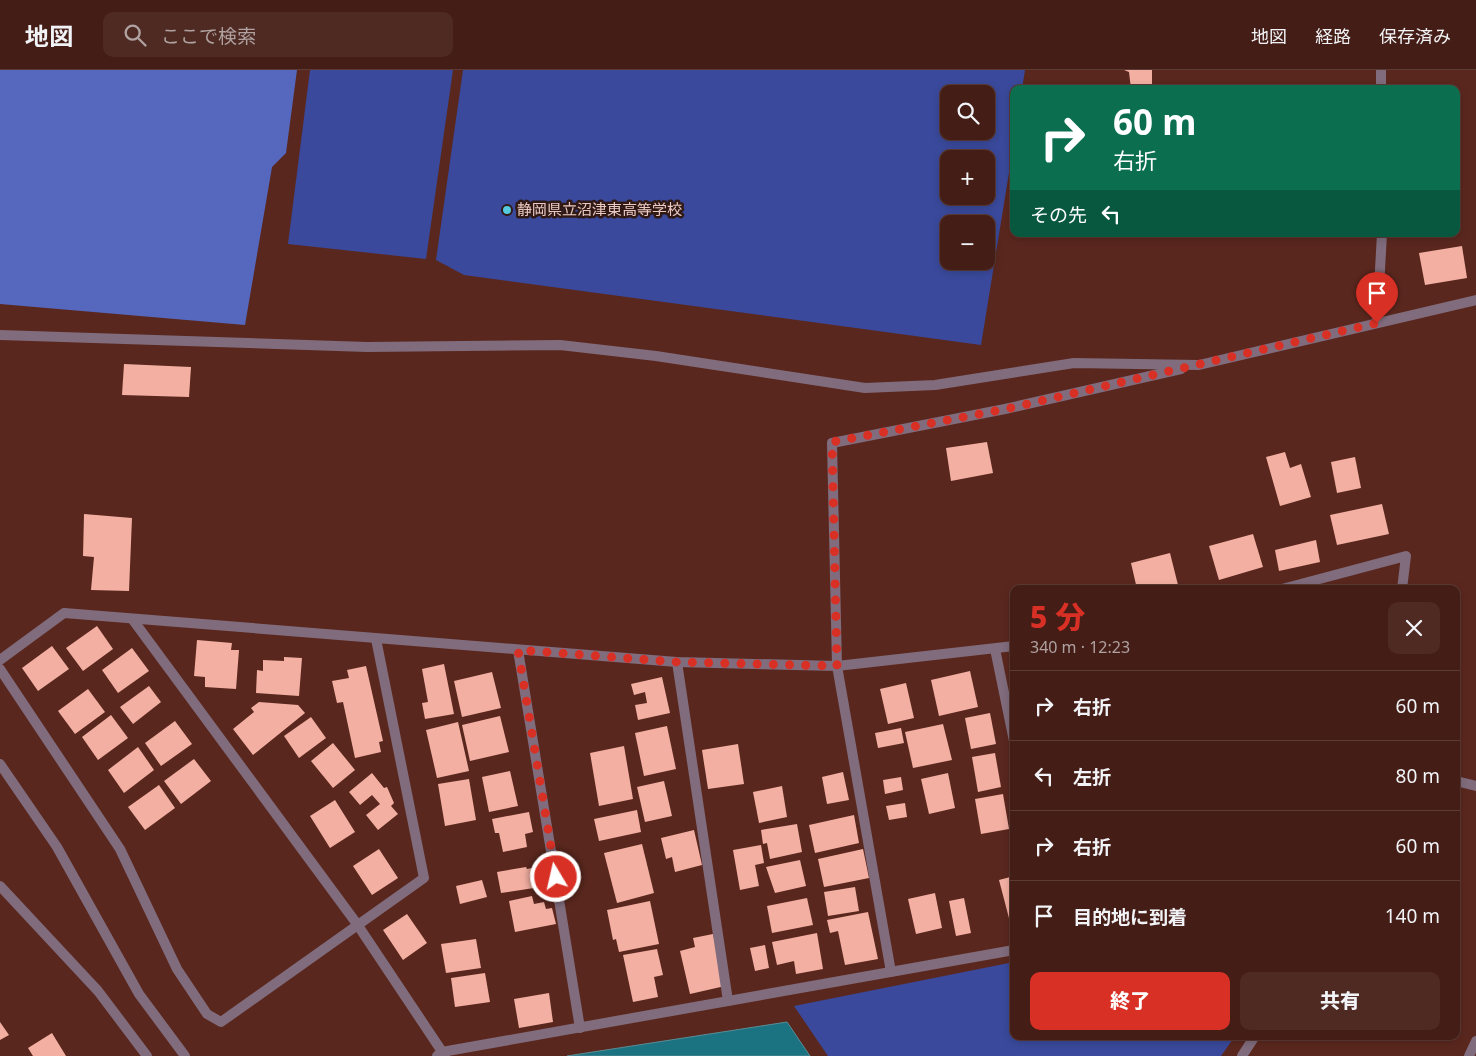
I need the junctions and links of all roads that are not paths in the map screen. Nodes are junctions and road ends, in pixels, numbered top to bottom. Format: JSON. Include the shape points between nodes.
{"nodes":[{"id":1,"x":1381,"y":70,"type":"edge"},
{"id":2,"x":1381,"y":85,"type":"edge"},
{"id":3,"x":1382,"y":237,"type":"edge"},
{"id":4,"x":1476,"y":300,"type":"edge"},
{"id":5,"x":1377,"y":323,"type":"junction"},
{"id":6,"x":0,"y":335,"type":"edge"},
{"id":7,"x":1199,"y":365,"type":"junction"},
{"id":8,"x":1297,"y":585,"type":"edge"},
{"id":9,"x":1402,"y":585,"type":"edge"},
{"id":10,"x":133,"y":620,"type":"junction"},
{"id":11,"x":376,"y":639,"type":"junction"},
{"id":12,"x":1010,"y":647,"type":"edge"},
{"id":13,"x":995,"y":649,"type":"junction"},
{"id":14,"x":518,"y":650,"type":"junction"},
{"id":15,"x":0,"y":660,"type":"edge"},
{"id":16,"x":677,"y":662,"type":"junction"},
{"id":17,"x":837,"y":666,"type":"junction"},
{"id":18,"x":0,"y":669,"type":"edge"},
{"id":19,"x":1010,"y":722,"type":"edge"},
{"id":20,"x":0,"y":764,"type":"edge"},
{"id":21,"x":1460,"y":782,"type":"edge"},
{"id":22,"x":1476,"y":786,"type":"edge"},
{"id":23,"x":0,"y":886,"type":"edge"},
{"id":24,"x":357,"y":924,"type":"junction"},
{"id":25,"x":1010,"y":951,"type":"edge"},
{"id":26,"x":891,"y":972,"type":"junction"},
{"id":27,"x":728,"y":1001,"type":"junction"},
{"id":28,"x":580,"y":1028,"type":"junction"},
{"id":29,"x":1252,"y":1040,"type":"edge"},
{"id":30,"x":1476,"y":1041,"type":"edge"},
{"id":31,"x":442,"y":1055,"type":"edge"},
{"id":32,"x":147,"y":1056,"type":"edge"},
{"id":33,"x":185,"y":1056,"type":"edge"},
{"id":34,"x":1242,"y":1056,"type":"edge"},
{"id":35,"x":1469,"y":1056,"type":"edge"}],
"edges":[{"from":1,"to":2,"type":"street"},
{"from":3,"to":5,"type":"street"},
{"from":4,"to":5,"type":"street"},
{"from":5,"to":7,"type":"street"},
{"from":6,"to":7,"type":"street","via":[[367,347],[560,345],[656,356],[864,388],[935,385],[1074,363]]},
{"from":7,"to":17,"type":"street","via":[[1006,409],[832,442]]},
{"from":8,"to":9,"type":"street","via":[[1406,556]]},
{"from":10,"to":11,"type":"street"},
{"from":10,"to":15,"type":"street","via":[[64,613]]},
{"from":10,"to":24,"type":"street"},
{"from":11,"to":14,"type":"street"},
{"from":11,"to":24,"type":"street","via":[[424,878]]},
{"from":12,"to":13,"type":"street"},
{"from":13,"to":17,"type":"street"},
{"from":13,"to":19,"type":"street"},
{"from":14,"to":16,"type":"street"},
{"from":14,"to":28,"type":"street"},
{"from":16,"to":17,"type":"street"},
{"from":16,"to":27,"type":"street"},
{"from":17,"to":26,"type":"street"},
{"from":18,"to":24,"type":"street","via":[[120,848],[177,969],[207,1014],[221,1022]]},
{"from":20,"to":33,"type":"street","via":[[57,847],[139,994]]},
{"from":21,"to":22,"type":"street"},
{"from":23,"to":32,"type":"street","via":[[98,991]]},
{"from":24,"to":31,"type":"street"},
{"from":25,"to":26,"type":"street"},
{"from":26,"to":27,"type":"street"},
{"from":27,"to":28,"type":"street"},
{"from":28,"to":31,"type":"street"},
{"from":29,"to":34,"type":"street"},
{"from":30,"to":35,"type":"street"}]}
